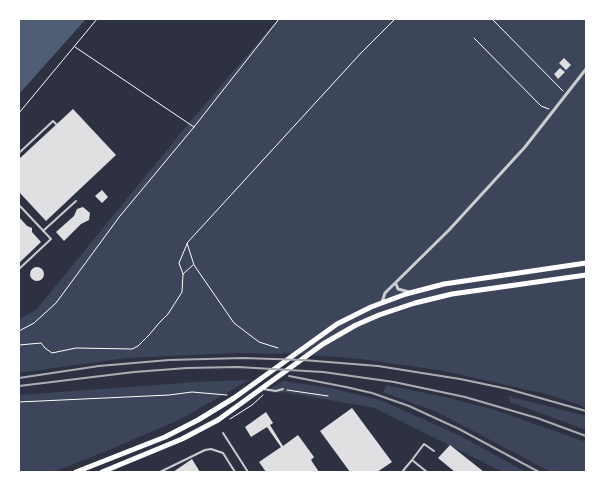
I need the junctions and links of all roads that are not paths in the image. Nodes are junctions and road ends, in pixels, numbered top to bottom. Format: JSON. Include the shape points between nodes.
{"nodes":[{"id":1,"x":586,"y":69,"type":"edge"},
{"id":2,"x":56,"y":124,"type":"dead end"},
{"id":3,"x":19,"y":153,"type":"edge"},
{"id":4,"x":76,"y":201,"type":"dead end"},
{"id":5,"x":19,"y":205,"type":"edge"},
{"id":6,"x":43,"y":231,"type":"junction"},
{"id":7,"x":586,"y":264,"type":"edge"},
{"id":8,"x":19,"y":269,"type":"edge"},
{"id":9,"x":586,"y":275,"type":"edge"},
{"id":10,"x":396,"y":284,"type":"junction"},
{"id":11,"x":413,"y":292,"type":"junction"},
{"id":12,"x":382,"y":302,"type":"junction"},
{"id":13,"x":261,"y":389,"type":"junction"},
{"id":14,"x":283,"y":389,"type":"road end"},
{"id":15,"x":223,"y":434,"type":"dead end"},
{"id":16,"x":434,"y":451,"type":"dead end"},
{"id":17,"x":412,"y":460,"type":"junction"},
{"id":18,"x":76,"y":472,"type":"edge"},
{"id":19,"x":102,"y":472,"type":"edge"},
{"id":20,"x":160,"y":472,"type":"edge"},
{"id":21,"x":235,"y":472,"type":"edge"},
{"id":22,"x":248,"y":472,"type":"edge"},
{"id":23,"x":402,"y":472,"type":"edge"},
{"id":24,"x":428,"y":472,"type":"edge"}],
"edges":[{"from":1,"to":10,"type":"street","via":[[526,147]]},
{"from":2,"to":3,"type":"lane","via":[[53,121]]},
{"from":4,"to":6,"type":"lane"},
{"from":5,"to":6,"type":"lane"},
{"from":6,"to":8,"type":"lane","via":[[51,239]]},
{"from":7,"to":11,"type":"main road","via":[[456,282]]},
{"from":9,"to":13,"type":"main road","via":[[465,292],[391,310],[334,337]]},
{"from":10,"to":11,"type":"street","via":[[400,290]]},
{"from":10,"to":12,"type":"street"},
{"from":11,"to":12,"type":"main road"},
{"from":12,"to":18,"type":"main road","via":[[336,324],[234,398],[181,430]]},
{"from":13,"to":14,"type":"lane"},
{"from":13,"to":19,"type":"main road","via":[[196,432]]},
{"from":15,"to":22,"type":"lane"},
{"from":16,"to":17,"type":"lane","via":[[424,444]]},
{"from":17,"to":23,"type":"lane"},
{"from":17,"to":24,"type":"lane"},
{"from":20,"to":21,"type":"lane","via":[[212,449],[223,453]]}]}
